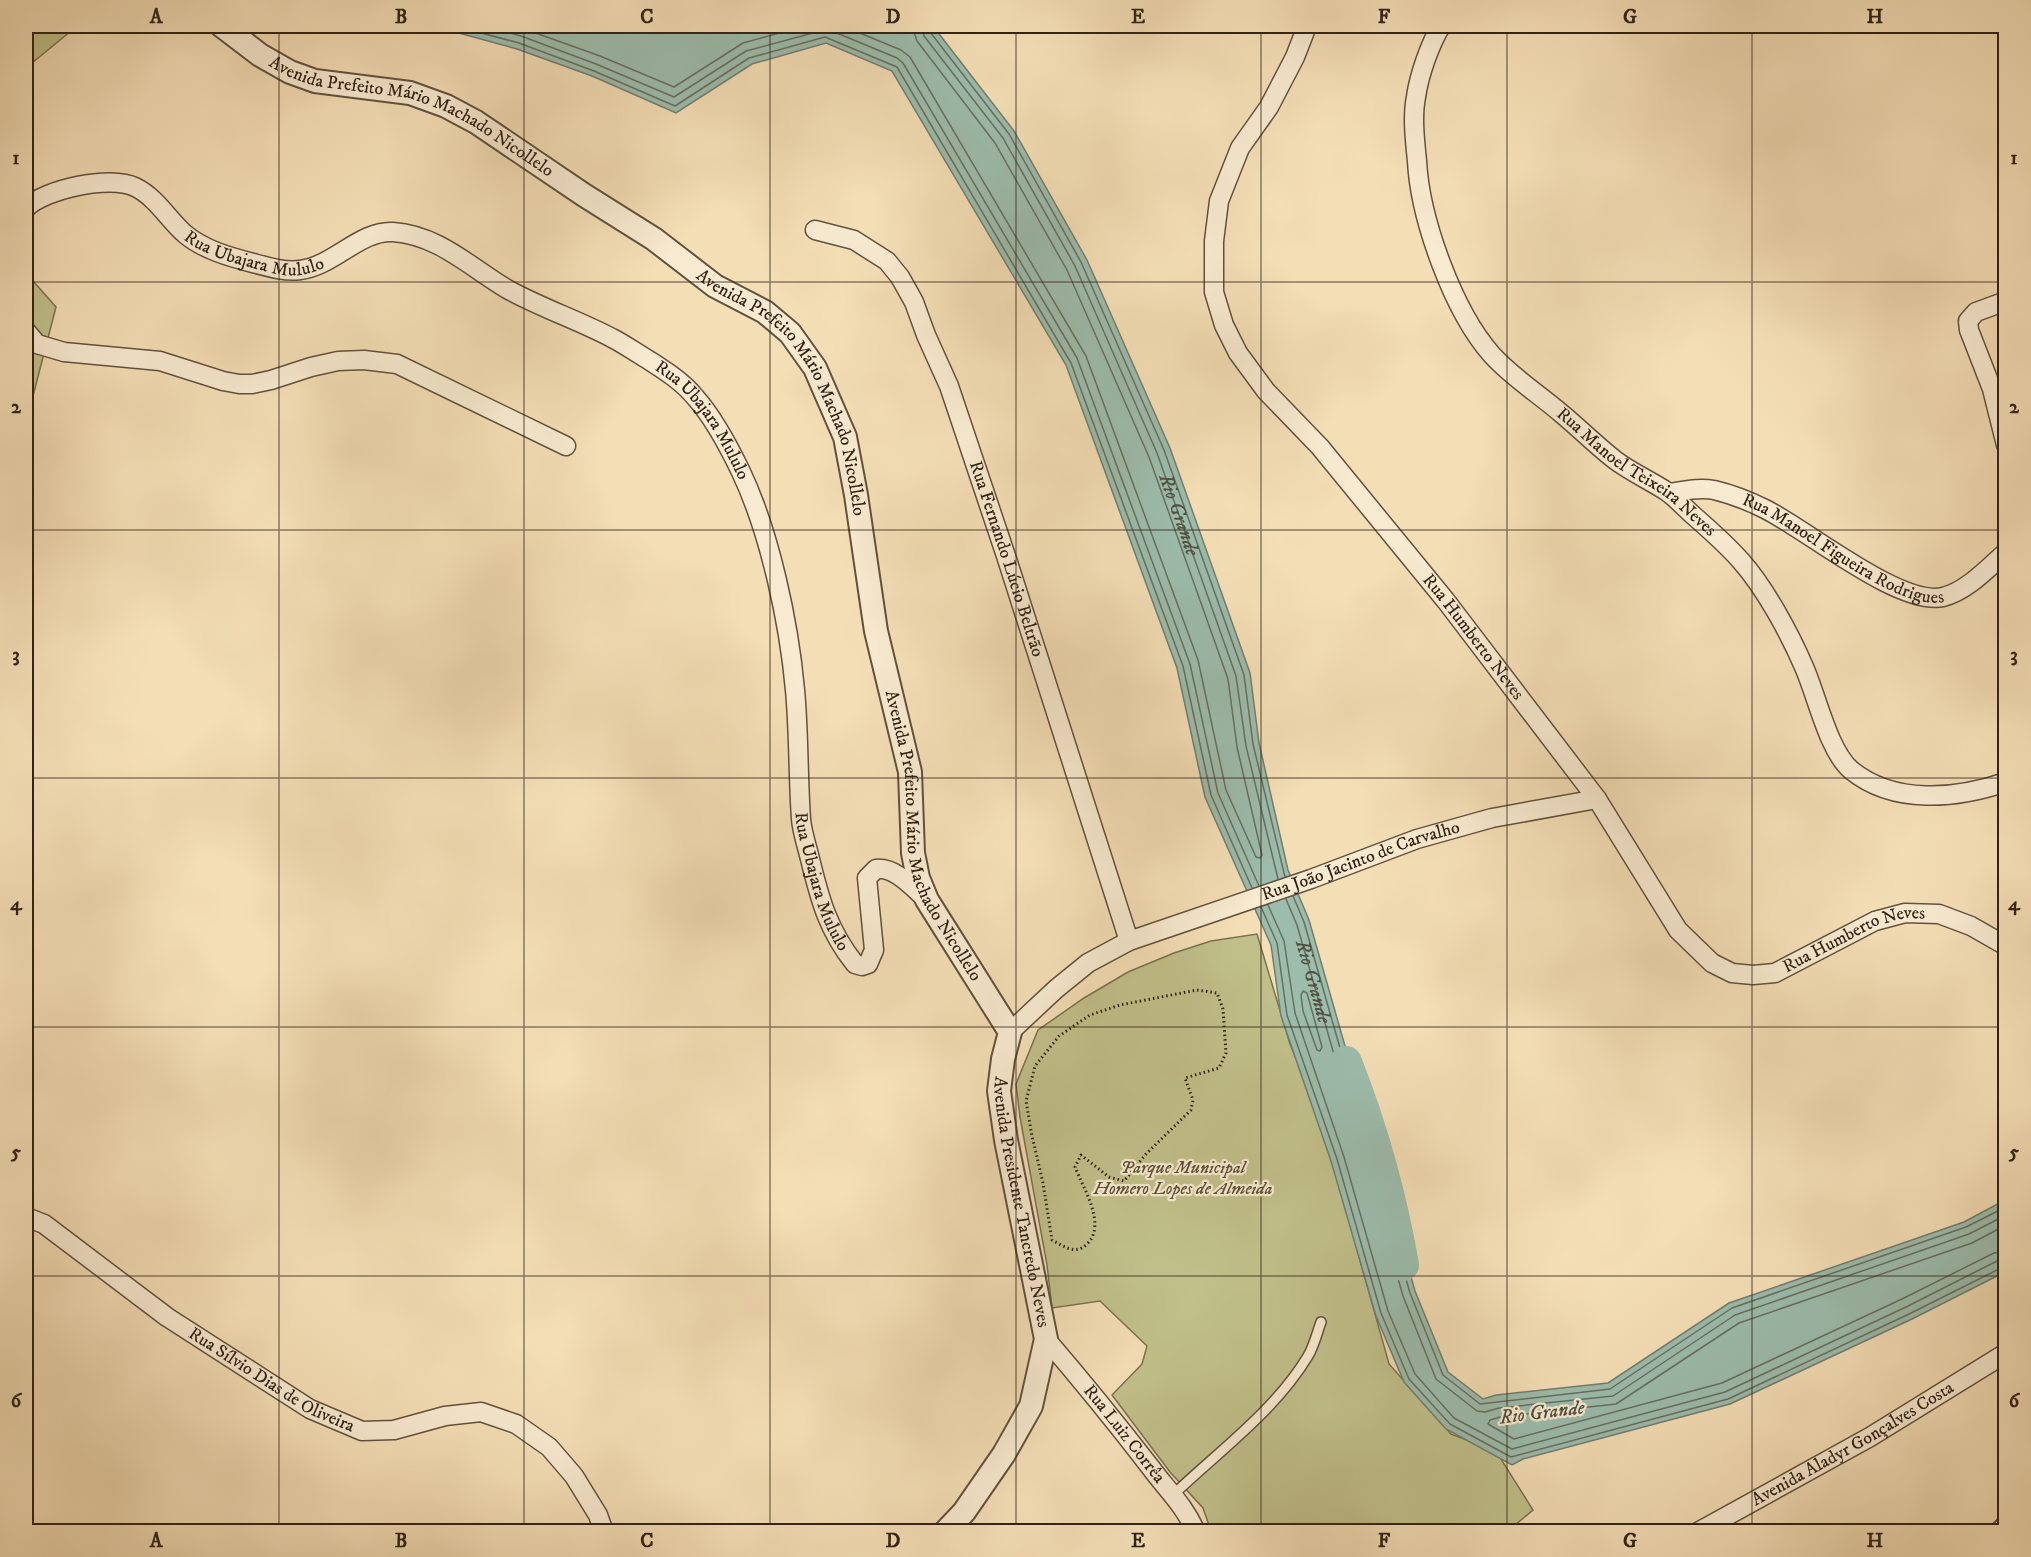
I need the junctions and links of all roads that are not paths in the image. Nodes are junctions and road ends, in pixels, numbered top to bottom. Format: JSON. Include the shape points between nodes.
{"nodes":[{"id":1,"x":222,"y":26,"type":"edge"},
{"id":2,"x":1307,"y":26,"type":"edge"},
{"id":3,"x":1441,"y":26,"type":"edge"},
{"id":4,"x":26,"y":208,"type":"edge"},
{"id":5,"x":815,"y":230,"type":"dead end"},
{"id":6,"x":2006,"y":301,"type":"edge"},
{"id":7,"x":26,"y":331,"type":"edge"},
{"id":8,"x":2006,"y":445,"type":"edge"},
{"id":9,"x":566,"y":446,"type":"dead end"},
{"id":10,"x":1669,"y":493,"type":"junction"},
{"id":11,"x":2006,"y":552,"type":"edge"},
{"id":12,"x":2006,"y":782,"type":"edge"},
{"id":13,"x":1597,"y":799,"type":"junction"},
{"id":14,"x":927,"y":900,"type":"junction"},
{"id":15,"x":1129,"y":941,"type":"junction"},
{"id":16,"x":2006,"y":946,"type":"edge"},
{"id":17,"x":1010,"y":1032,"type":"junction"},
{"id":18,"x":26,"y":1217,"type":"edge"},
{"id":19,"x":1321,"y":1322,"type":"dead end"},
{"id":20,"x":1046,"y":1340,"type":"junction"},
{"id":21,"x":2006,"y":1353,"type":"edge"},
{"id":22,"x":1173,"y":1495,"type":"junction"},
{"id":23,"x":2006,"y":1528,"type":"edge"},
{"id":24,"x":604,"y":1532,"type":"edge"},
{"id":25,"x":945,"y":1532,"type":"edge"},
{"id":26,"x":1196,"y":1532,"type":"edge"},
{"id":27,"x":1698,"y":1532,"type":"edge"},
{"id":28,"x":2002,"y":1532,"type":"edge"}],
"edges":[{"from":1,"to":14,"type":"street","name":"Avenida Prefeito Mário Machado Nicollelo","via":[[290,72],[315,81],[410,93],[476,122],[654,239],[715,286],[765,312],[790,333],[815,369],[845,437],[876,631],[910,772],[913,853]]},
{"from":2,"to":13,"type":"street","name":"Rua Humberto Neves","via":[[1269,107],[1240,148],[1219,201],[1214,292],[1224,325],[1238,353],[1266,391],[1320,447],[1446,601]]},
{"from":3,"to":10,"type":"street","name":"Rua Manoel Teixeira Neves","via":[[1415,97],[1418,178],[1430,231],[1470,325],[1492,355],[1518,379],[1616,461]]},
{"from":4,"to":14,"type":"street","name":"Rua Ubajara Mululo","via":[[49,194],[87,185],[134,186],[186,235],[210,250],[280,269],[299,270],[327,262],[367,237],[388,231],[407,233],[435,242],[508,289],[613,338],[674,376],[696,397],[722,436],[743,475],[765,536],[784,614],[795,689],[802,824],[819,897],[832,932],[855,964],[868,964],[874,950],[867,878],[876,869],[895,873]]},
{"from":5,"to":15,"type":"street","name":"Rua Fernando Lúcio Beltrão","via":[[854,240],[887,261],[914,302],[949,386]]},
{"from":6,"to":8,"type":"street","via":[[1976,312],[1968,321],[1992,389]]},
{"from":7,"to":9,"type":"street","via":[[37,344],[64,352],[160,361],[239,384],[271,380],[338,361],[397,364]]},
{"from":10,"to":11,"type":"street","name":"Rua Manoel Figueira Rodrigues","via":[[1694,488],[1712,490],[1765,508],[1879,579],[1923,597],[1942,597],[1961,588]]},
{"from":10,"to":12,"type":"street","name":"Rua Manoel Teixeira Neves","via":[[1742,562],[1766,597],[1804,666],[1837,753],[1850,769],[1871,782],[1903,793],[1936,797]]},
{"from":13,"to":15,"type":"street","name":"Rua João Jacinto de Carvalho","via":[[1492,818],[1417,839]]},
{"from":13,"to":16,"type":"street","name":"Rua Humberto Neves","via":[[1678,930],[1712,963],[1732,973],[1775,973],[1875,921],[1905,913],[1939,914]]},
{"from":14,"to":17,"type":"street","name":"Avenida Prefeito Mário Machado Nicollelo"},
{"from":15,"to":17,"type":"street","via":[[1088,963]]},
{"from":17,"to":20,"type":"street","name":"Avenida Presidente Tancredo Neves","via":[[999,1091]]},
{"from":18,"to":24,"type":"street","name":"Rua Sílvio Dias de Oliveira","via":[[44,1224],[167,1317],[310,1409],[362,1431],[394,1430],[445,1416],[481,1412],[516,1424],[549,1447],[574,1476]]},
{"from":19,"to":22,"type":"lane","via":[[1309,1354],[1268,1408]]},
{"from":20,"to":22,"type":"street","name":"Rua Luiz Corrêa"},
{"from":20,"to":25,"type":"street","name":"Avenida Presidente Tancredo Neves","via":[[1031,1406],[1004,1454],[964,1512]]},
{"from":21,"to":27,"type":"street","name":"Avenida Aladyr Gonçalves Costa","via":[[1870,1437]]},
{"from":22,"to":26,"type":"street","name":"Rua Luiz Corrêa"},
{"from":23,"to":28,"type":"street"}]}
